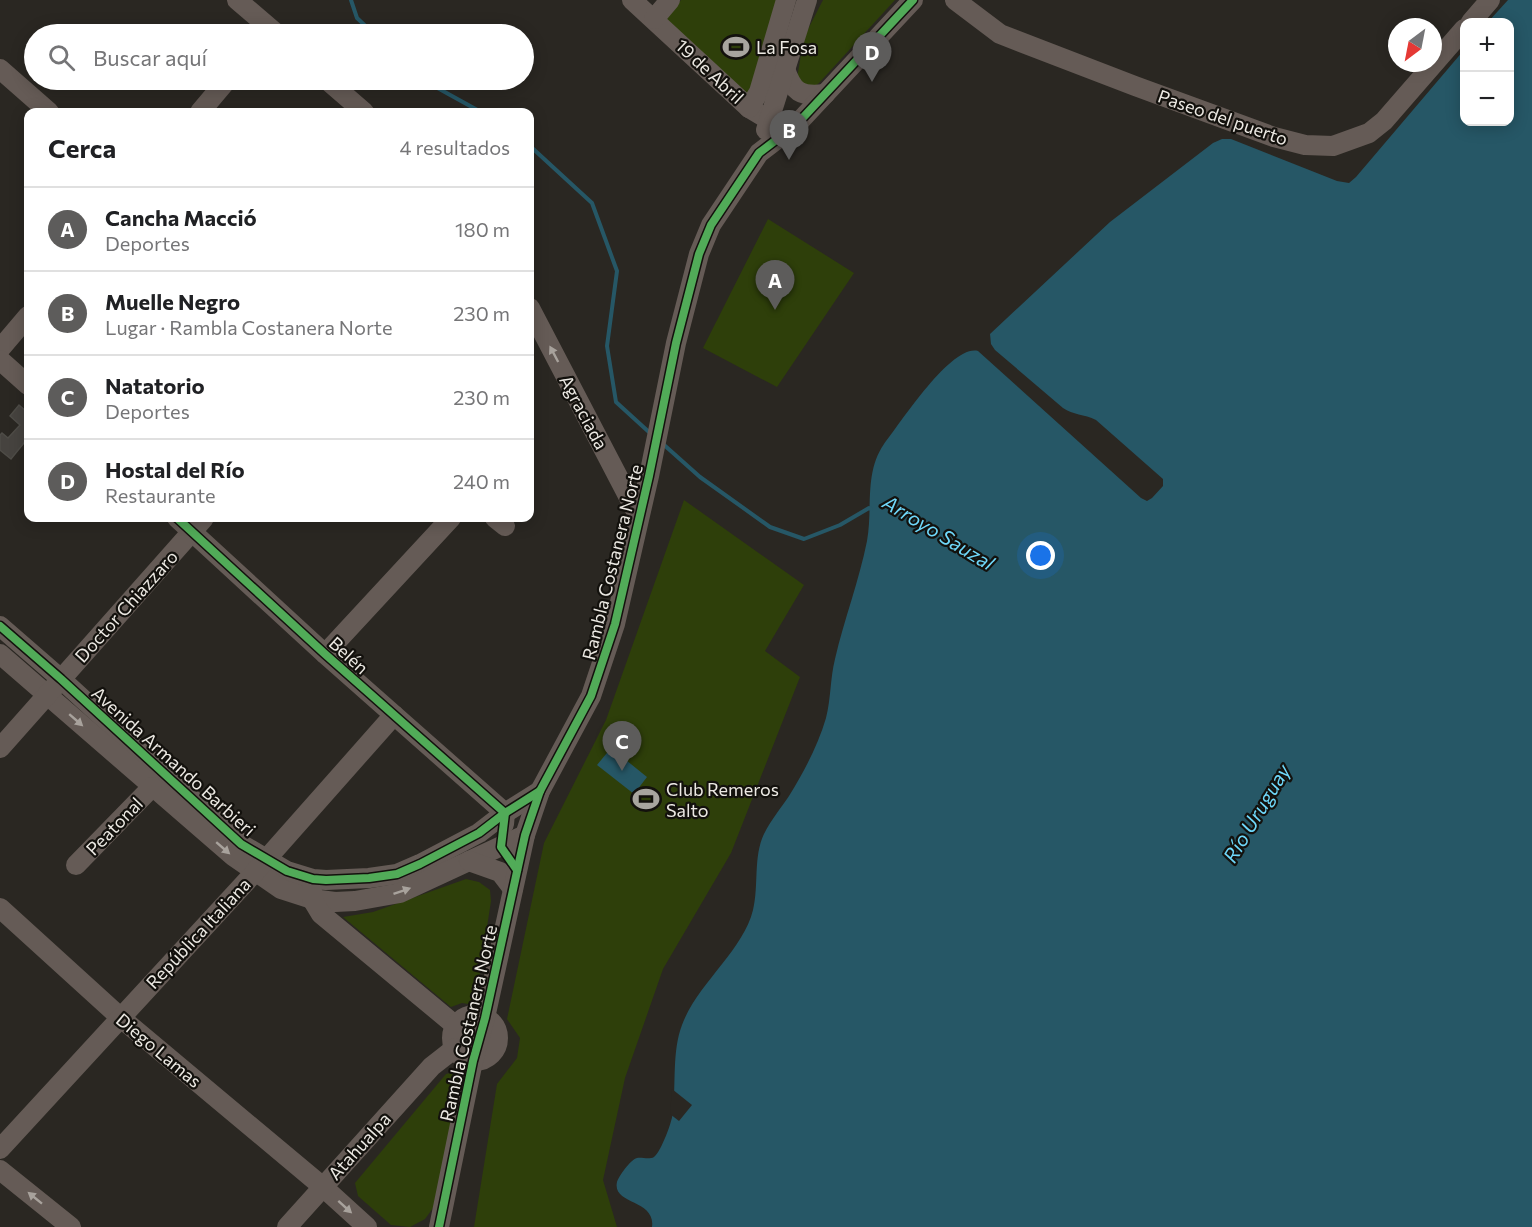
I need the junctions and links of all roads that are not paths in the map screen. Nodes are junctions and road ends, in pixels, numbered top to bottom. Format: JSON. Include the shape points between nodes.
{"nodes":[{"id":1,"x":237,"y":0,"type":"edge"},
{"id":2,"x":632,"y":0,"type":"edge"},
{"id":3,"x":670,"y":0,"type":"edge"},
{"id":4,"x":786,"y":0,"type":"edge"},
{"id":5,"x":807,"y":0,"type":"edge"},
{"id":6,"x":913,"y":0,"type":"edge"},
{"id":7,"x":955,"y":0,"type":"edge"},
{"id":8,"x":1491,"y":0,"type":"edge"},
{"id":9,"x":1475,"y":18,"type":"edge"},
{"id":10,"x":654,"y":19,"type":"junction"},
{"id":11,"x":262,"y":24,"type":"edge"},
{"id":12,"x":1460,"y":34,"type":"edge"},
{"id":13,"x":0,"y":69,"type":"edge"},
{"id":14,"x":785,"y":69,"type":"junction"},
{"id":15,"x":219,"y":90,"type":"edge"},
{"id":16,"x":339,"y":90,"type":"edge"},
{"id":17,"x":825,"y":94,"type":"junction"},
{"id":18,"x":44,"y":108,"type":"edge"},
{"id":19,"x":203,"y":108,"type":"edge"},
{"id":20,"x":359,"y":108,"type":"edge"},
{"id":21,"x":749,"y":108,"type":"junction"},
{"id":22,"x":769,"y":120,"type":"junction"},
{"id":23,"x":797,"y":124,"type":"junction"},
{"id":24,"x":759,"y":153,"type":"junction"},
{"id":25,"x":534,"y":316,"type":"edge"},
{"id":26,"x":24,"y":321,"type":"edge"},
{"id":27,"x":0,"y":349,"type":"edge"},
{"id":28,"x":0,"y":360,"type":"edge"},
{"id":29,"x":24,"y":382,"type":"edge"},
{"id":30,"x":639,"y":517,"type":"junction"},
{"id":31,"x":447,"y":522,"type":"edge"},
{"id":32,"x":198,"y":524,"type":"edge"},
{"id":33,"x":0,"y":626,"type":"edge"},
{"id":34,"x":0,"y":654,"type":"edge"},
{"id":35,"x":325,"y":654,"type":"junction"},
{"id":36,"x":61,"y":679,"type":"junction"},
{"id":37,"x":48,"y":695,"type":"junction"},
{"id":38,"x":394,"y":715,"type":"junction"},
{"id":39,"x":0,"y":748,"type":"edge"},
{"id":40,"x":152,"y":787,"type":"junction"},
{"id":41,"x":540,"y":791,"type":"junction"},
{"id":42,"x":505,"y":813,"type":"junction"},
{"id":43,"x":525,"y":835,"type":"junction"},
{"id":44,"x":501,"y":847,"type":"junction"},
{"id":45,"x":470,"y":861,"type":"junction"},
{"id":46,"x":76,"y":865,"type":"dead end"},
{"id":47,"x":260,"y":866,"type":"junction"},
{"id":48,"x":313,"y":879,"type":"junction"},
{"id":49,"x":515,"y":879,"type":"junction"},
{"id":50,"x":312,"y":899,"type":"junction"},
{"id":51,"x":0,"y":908,"type":"edge"},
{"id":52,"x":121,"y":1018,"type":"junction"},
{"id":53,"x":485,"y":1018,"type":"junction"},
{"id":54,"x":456,"y":1026,"type":"junction"},
{"id":55,"x":454,"y":1048,"type":"junction"},
{"id":56,"x":473,"y":1061,"type":"junction"},
{"id":57,"x":0,"y":1149,"type":"edge"},
{"id":58,"x":0,"y":1170,"type":"edge"},
{"id":59,"x":323,"y":1186,"type":"junction"},
{"id":60,"x":70,"y":1227,"type":"edge"},
{"id":61,"x":287,"y":1227,"type":"edge"},
{"id":62,"x":367,"y":1227,"type":"edge"},
{"id":63,"x":439,"y":1227,"type":"edge"}],
"edges":[{"from":1,"to":11,"type":"street"},
{"from":2,"to":10,"type":"street","name":"19 de Abril"},
{"from":3,"to":10,"type":"street"},
{"from":4,"to":21,"type":"street","via":[[759,92]]},
{"from":5,"to":14,"type":"street"},
{"from":6,"to":17,"type":"street","name":"Rambla Costanera Norte"},
{"from":7,"to":12,"type":"street","name":"Paseo del puerto","via":[[1000,34],[1220,118],[1305,145],[1333,146],[1369,133]]},
{"from":8,"to":9,"type":"street"},
{"from":10,"to":21,"type":"street","name":"19 de Abril"},
{"from":13,"to":18,"type":"street"},
{"from":14,"to":17,"type":"street","via":[[799,93]]},
{"from":14,"to":22,"type":"street"},
{"from":15,"to":19,"type":"street"},
{"from":16,"to":20,"type":"street"},
{"from":17,"to":23,"type":"street","name":"Rambla Costanera Norte"},
{"from":21,"to":22,"type":"street","name":"19 de Abril"},
{"from":22,"to":23,"type":"street","name":"19 de Abril"},
{"from":22,"to":24,"type":"street"},
{"from":23,"to":24,"type":"street","name":"Rambla Costanera Norte"},
{"from":24,"to":30,"type":"street","name":"Rambla Costanera Norte","via":[[711,225],[692,278]]},
{"from":30,"to":25,"type":"street","name":"Agraciada","one_way":true},
{"from":26,"to":27,"type":"street"},
{"from":28,"to":29,"type":"street"},
{"from":30,"to":41,"type":"street","name":"Rambla Costanera Norte","via":[[615,624],[591,696]]},
{"from":31,"to":35,"type":"street"},
{"from":32,"to":35,"type":"street","name":"Belén"},
{"from":32,"to":36,"type":"street","name":"Doctor Chiazzaro"},
{"from":33,"to":36,"type":"street","name":"Avenida Armando Barbieri"},
{"from":34,"to":37,"type":"street","name":"Avenida Armando Barbieri"},
{"from":35,"to":38,"type":"street","name":"Belén"},
{"from":36,"to":37,"type":"street","name":"Doctor Chiazzaro"},
{"from":36,"to":47,"type":"street","name":"Avenida Armando Barbieri","via":[[241,844]]},
{"from":37,"to":39,"type":"street","name":"Doctor Chiazzaro"},
{"from":37,"to":40,"type":"street","name":"Avenida Armando Barbieri","one_way":true},
{"from":38,"to":42,"type":"street","name":"Belén"},
{"from":38,"to":47,"type":"street","name":"República Italiana"},
{"from":40,"to":46,"type":"street","name":"Peatonal"},
{"from":40,"to":47,"type":"street","name":"Avenida Armando Barbieri","one_way":true,"via":[[233,856]]},
{"from":41,"to":42,"type":"street","name":"Avenida Armando Barbieri"},
{"from":41,"to":43,"type":"street","name":"Rambla Costanera Norte"},
{"from":42,"to":44,"type":"street"},
{"from":42,"to":48,"type":"street","name":"Avenida Armando Barbieri","via":[[479,833],[397,874]]},
{"from":43,"to":44,"type":"street","name":"Avenida Armando Barbieri"},
{"from":43,"to":49,"type":"street","name":"Rambla Costanera Norte"},
{"from":44,"to":45,"type":"street","name":"Avenida Armando Barbieri"},
{"from":44,"to":49,"type":"street"},
{"from":45,"to":49,"type":"street"},
{"from":50,"to":45,"type":"street","name":"Avenida Armando Barbieri","one_way":true,"via":[[355,902],[400,893]]},
{"from":47,"to":48,"type":"street","name":"Avenida Armando Barbieri"},
{"from":47,"to":50,"type":"street","name":"Avenida Armando Barbieri","via":[[281,889]]},
{"from":47,"to":52,"type":"street","name":"República Italiana"},
{"from":48,"to":50,"type":"street"},
{"from":49,"to":53,"type":"street","name":"Rambla Costanera Norte"},
{"from":50,"to":54,"type":"street","via":[[321,914]]},
{"from":51,"to":52,"type":"street","name":"Diego Lamas"},
{"from":52,"to":57,"type":"street","name":"República Italiana"},
{"from":52,"to":59,"type":"street","name":"Diego Lamas"},
{"from":53,"to":54,"type":"street","via":[[472,1016]]},
{"from":53,"to":56,"type":"street","via":[[495,1027],[498,1041],[492,1054]]},
{"from":54,"to":55,"type":"street"},
{"from":55,"to":56,"type":"street","via":[[463,1058]]},
{"from":55,"to":59,"type":"street","name":"Atahualpa","via":[[432,1066]]},
{"from":56,"to":63,"type":"street","name":"Rambla Costanera Norte"},
{"from":60,"to":58,"type":"street","one_way":true},
{"from":59,"to":61,"type":"street","name":"Atahualpa"},
{"from":59,"to":62,"type":"street","name":"Diego Lamas","one_way":true}]}
